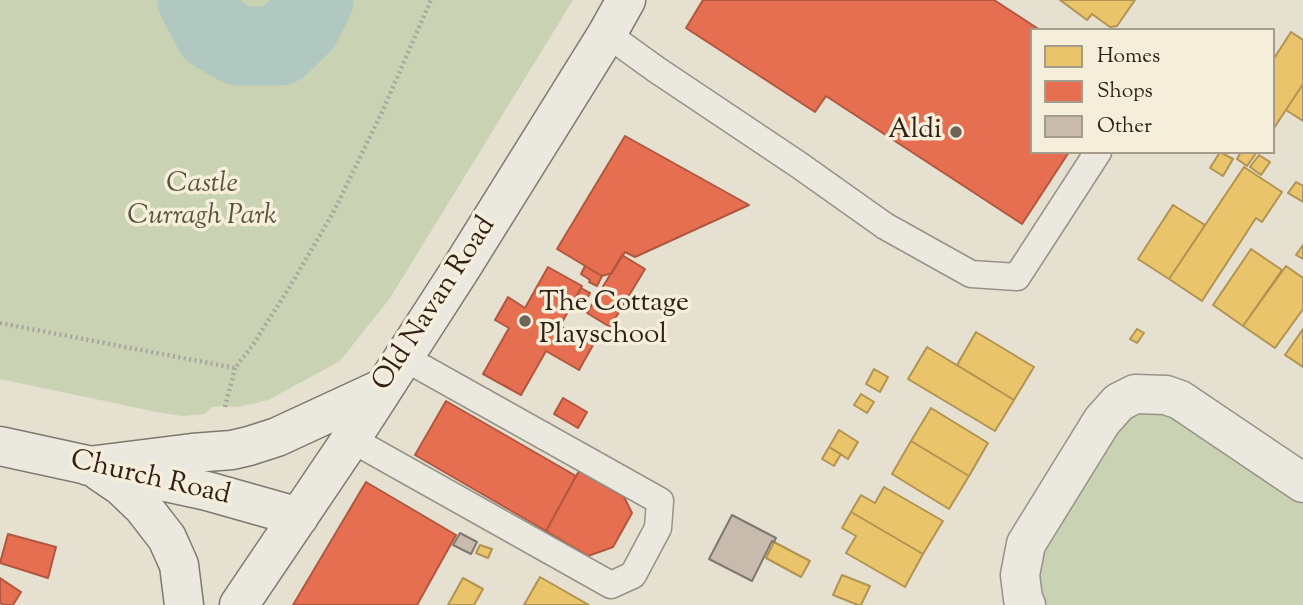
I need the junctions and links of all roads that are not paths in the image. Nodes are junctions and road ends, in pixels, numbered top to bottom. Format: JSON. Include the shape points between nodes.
{"nodes":[{"id":1,"x":626,"y":0,"type":"edge"},
{"id":2,"x":607,"y":34,"type":"junction"},
{"id":3,"x":1097,"y":154,"type":"edge"},
{"id":4,"x":393,"y":373,"type":"junction"},
{"id":5,"x":351,"y":439,"type":"junction"},
{"id":6,"x":0,"y":446,"type":"edge"},
{"id":7,"x":88,"y":466,"type":"junction"},
{"id":8,"x":1303,"y":483,"type":"edge"},
{"id":9,"x":299,"y":517,"type":"junction"},
{"id":10,"x":184,"y":605,"type":"edge"},
{"id":11,"x":239,"y":605,"type":"edge"},
{"id":12,"x":1026,"y":605,"type":"edge"}],
"edges":[{"from":1,"to":2,"type":"street","name":"Old Navan Road"},
{"from":2,"to":3,"type":"lane","via":[[885,226],[971,274],[1017,277]]},
{"from":2,"to":4,"type":"street","name":"Old Navan Road"},
{"from":4,"to":5,"type":"street","name":"Old Navan Road"},
{"from":4,"to":5,"type":"lane","via":[[660,501],[658,528],[633,575],[611,585]]},
{"from":4,"to":7,"type":"street","via":[[277,437],[249,446]]},
{"from":5,"to":9,"type":"street","name":"Old Navan Road"},
{"from":6,"to":7,"type":"street","name":"Church Road"},
{"from":7,"to":9,"type":"street","name":"Church Road","via":[[207,491]]},
{"from":7,"to":10,"type":"street","via":[[121,486],[167,538],[179,565]]},
{"from":8,"to":12,"type":"street","via":[[1180,400],[1135,394],[1119,402],[1102,421],[1026,544],[1020,575]]},
{"from":9,"to":11,"type":"street","name":"Old Navan Road"}]}
